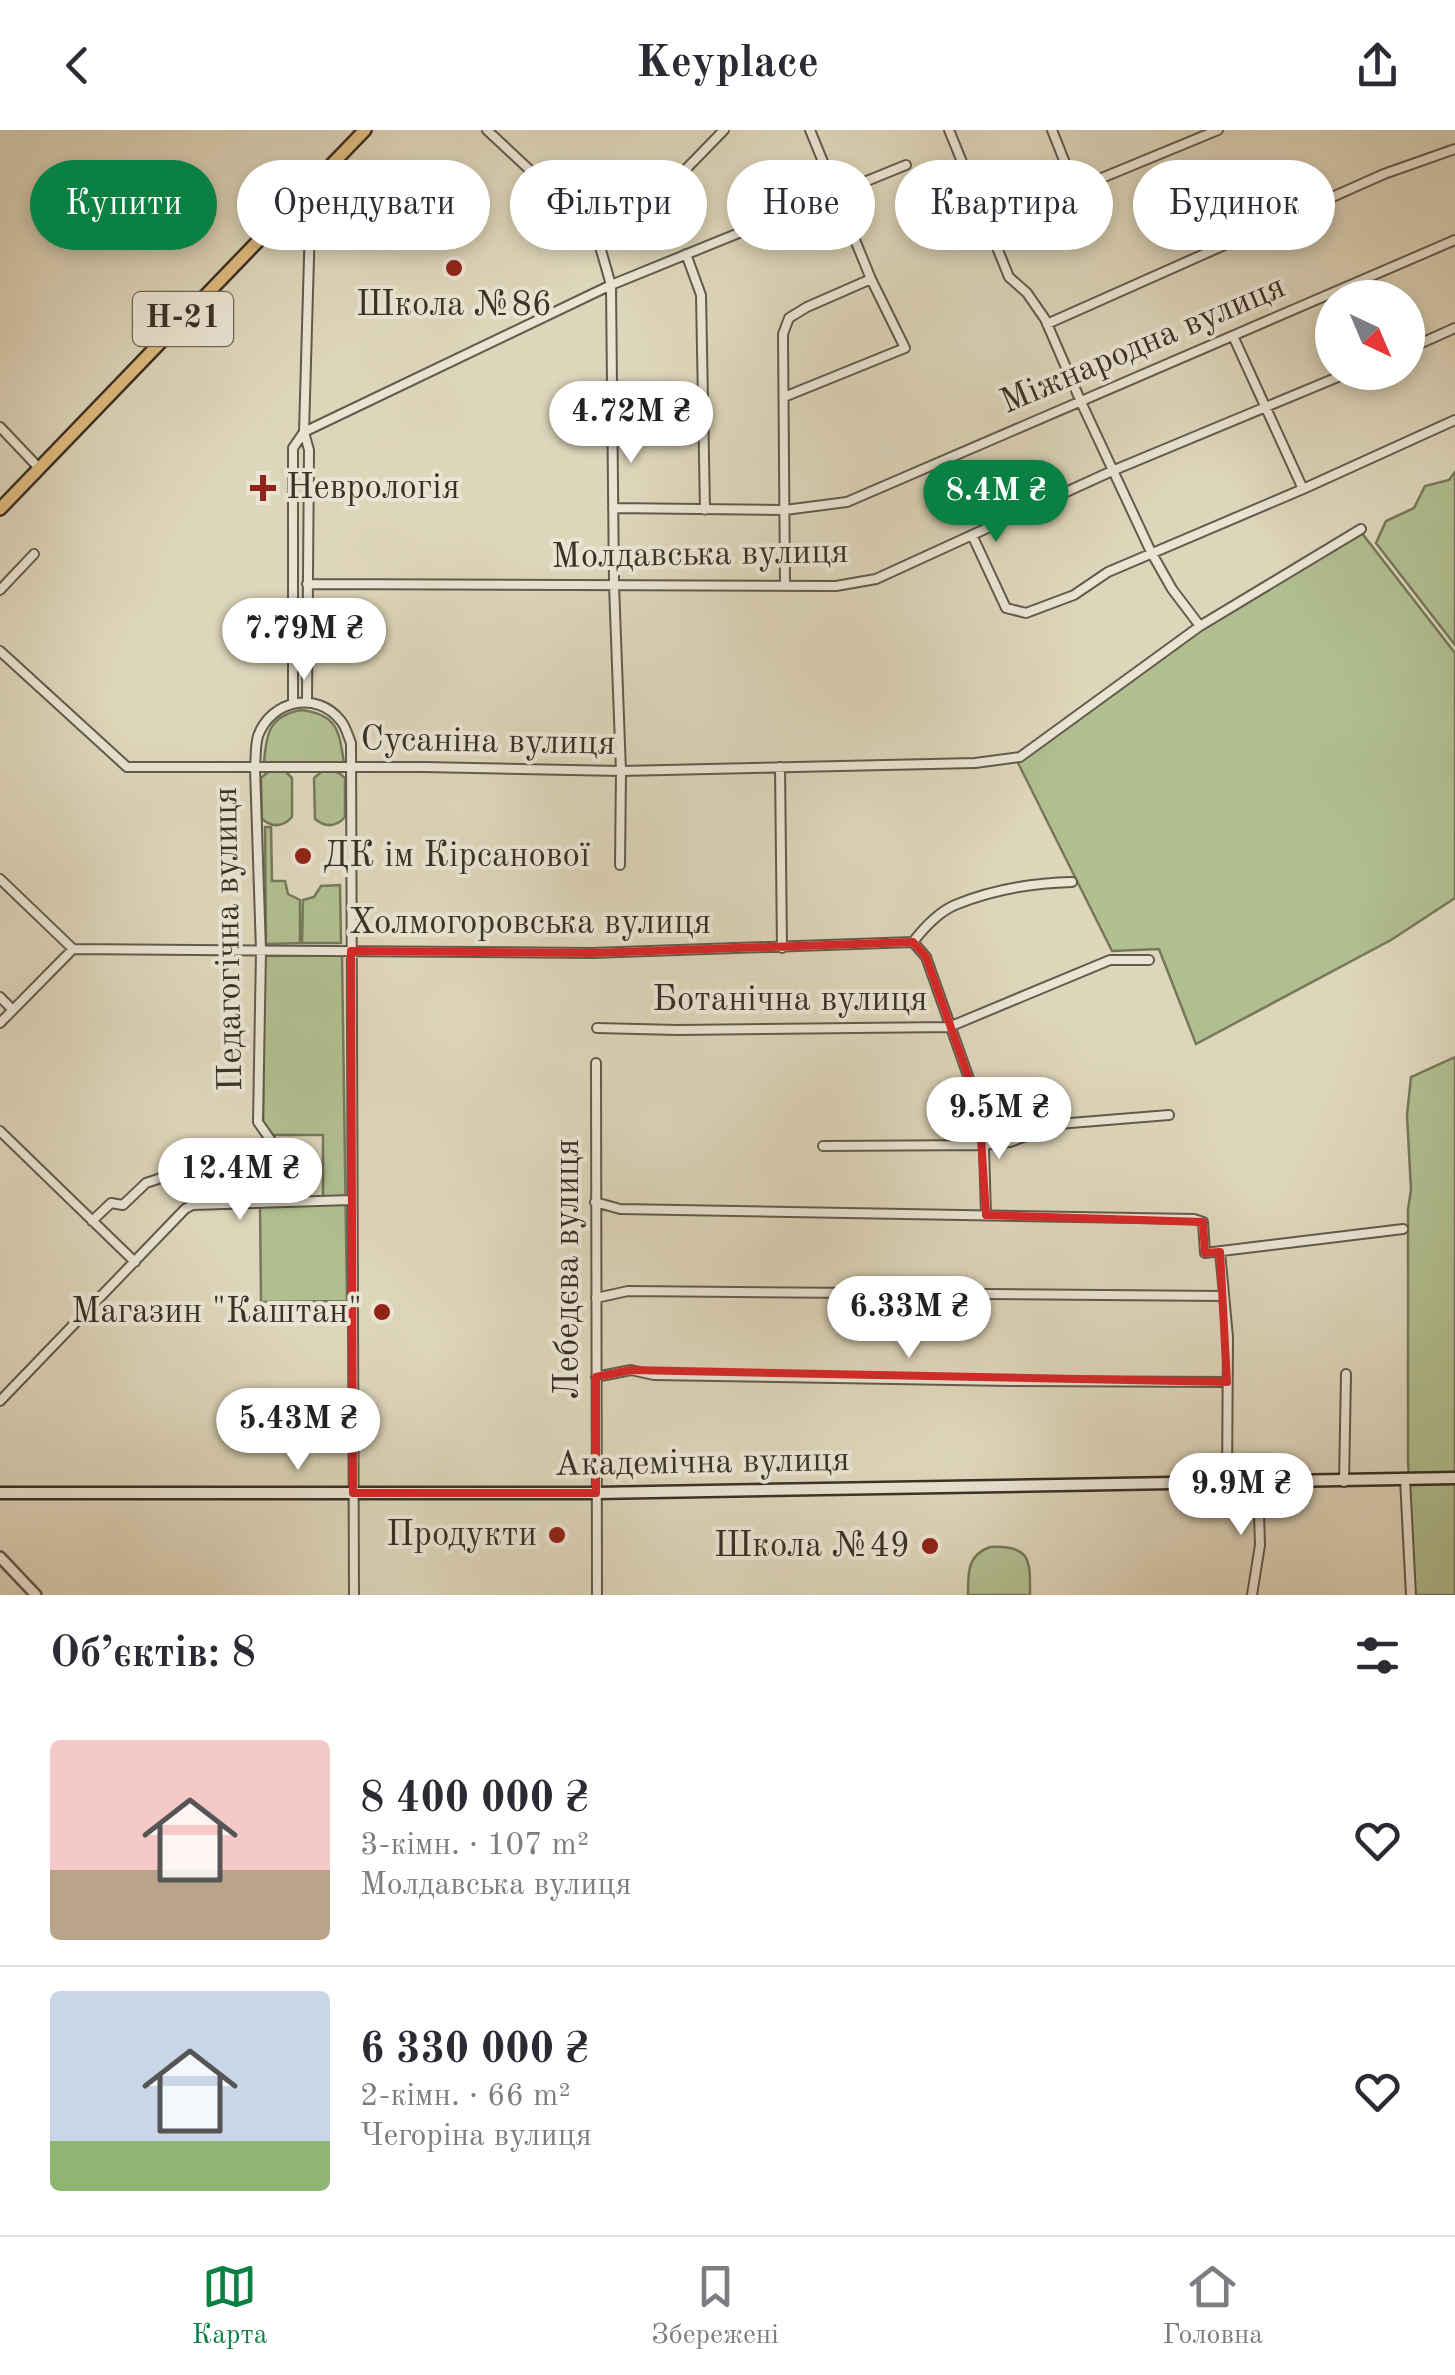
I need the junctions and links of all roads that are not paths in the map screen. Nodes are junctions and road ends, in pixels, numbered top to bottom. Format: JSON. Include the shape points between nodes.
{"nodes":[{"id":1,"x":365,"y":130,"type":"edge"},
{"id":2,"x":487,"y":130,"type":"edge"},
{"id":3,"x":724,"y":130,"type":"edge"},
{"id":4,"x":810,"y":130,"type":"edge"},
{"id":5,"x":949,"y":130,"type":"edge"},
{"id":6,"x":1052,"y":130,"type":"edge"},
{"id":7,"x":1218,"y":130,"type":"edge"},
{"id":8,"x":1455,"y":149,"type":"edge"},
{"id":9,"x":336,"y":160,"type":"edge"},
{"id":10,"x":695,"y":160,"type":"edge"},
{"id":11,"x":822,"y":160,"type":"edge"},
{"id":12,"x":1064,"y":160,"type":"edge"},
{"id":13,"x":1113,"y":173,"type":"edge"},
{"id":14,"x":727,"y":237,"type":"edge"},
{"id":15,"x":1455,"y":240,"type":"edge"},
{"id":16,"x":248,"y":250,"type":"edge"},
{"id":17,"x":308,"y":250,"type":"edge"},
{"id":18,"x":859,"y":250,"type":"edge"},
{"id":19,"x":686,"y":254,"type":"junction"},
{"id":20,"x":871,"y":279,"type":"junction"},
{"id":21,"x":611,"y":285,"type":"junction"},
{"id":22,"x":1047,"y":324,"type":"junction"},
{"id":23,"x":1455,"y":328,"type":"edge"},
{"id":24,"x":1234,"y":336,"type":"junction"},
{"id":25,"x":1425,"y":341,"type":"edge"},
{"id":26,"x":1315,"y":387,"type":"edge"},
{"id":27,"x":784,"y":398,"type":"junction"},
{"id":28,"x":1080,"y":402,"type":"junction"},
{"id":29,"x":1266,"y":408,"type":"junction"},
{"id":30,"x":1455,"y":420,"type":"edge"},
{"id":31,"x":0,"y":427,"type":"edge"},
{"id":32,"x":304,"y":432,"type":"junction"},
{"id":33,"x":39,"y":468,"type":"junction"},
{"id":34,"x":1112,"y":471,"type":"junction"},
{"id":35,"x":1303,"y":489,"type":"junction"},
{"id":36,"x":612,"y":508,"type":"junction"},
{"id":37,"x":0,"y":509,"type":"edge"},
{"id":38,"x":705,"y":510,"type":"junction"},
{"id":39,"x":785,"y":510,"type":"junction"},
{"id":40,"x":1361,"y":528,"type":"dead end"},
{"id":41,"x":972,"y":535,"type":"junction"},
{"id":42,"x":1151,"y":552,"type":"junction"},
{"id":43,"x":34,"y":554,"type":"dead end"},
{"id":44,"x":307,"y":584,"type":"junction"},
{"id":45,"x":614,"y":585,"type":"junction"},
{"id":46,"x":785,"y":586,"type":"junction"},
{"id":47,"x":0,"y":590,"type":"edge"},
{"id":48,"x":1200,"y":626,"type":"junction"},
{"id":49,"x":0,"y":651,"type":"edge"},
{"id":50,"x":292,"y":702,"type":"junction"},
{"id":51,"x":307,"y":702,"type":"junction"},
{"id":52,"x":780,"y":767,"type":"junction"},
{"id":53,"x":255,"y":768,"type":"junction"},
{"id":54,"x":350,"y":768,"type":"junction"},
{"id":55,"x":621,"y":771,"type":"junction"},
{"id":56,"x":620,"y":865,"type":"dead end"},
{"id":57,"x":0,"y":878,"type":"edge"},
{"id":58,"x":1072,"y":882,"type":"dead end"},
{"id":59,"x":913,"y":942,"type":"junction"},
{"id":60,"x":782,"y":948,"type":"junction"},
{"id":61,"x":72,"y":950,"type":"junction"},
{"id":62,"x":261,"y":951,"type":"junction"},
{"id":63,"x":350,"y":951,"type":"junction"},
{"id":64,"x":1150,"y":960,"type":"dead end"},
{"id":65,"x":0,"y":998,"type":"edge"},
{"id":66,"x":13,"y":1010,"type":"junction"},
{"id":67,"x":0,"y":1022,"type":"edge"},
{"id":68,"x":950,"y":1027,"type":"junction"},
{"id":69,"x":597,"y":1028,"type":"dead end"},
{"id":70,"x":596,"y":1063,"type":"dead end"},
{"id":71,"x":1169,"y":1115,"type":"dead end"},
{"id":72,"x":0,"y":1132,"type":"edge"},
{"id":73,"x":983,"y":1145,"type":"junction"},
{"id":74,"x":823,"y":1146,"type":"dead end"},
{"id":75,"x":351,"y":1200,"type":"junction"},
{"id":76,"x":596,"y":1202,"type":"junction"},
{"id":77,"x":986,"y":1215,"type":"junction"},
{"id":78,"x":92,"y":1220,"type":"junction"},
{"id":79,"x":1403,"y":1229,"type":"dead end"},
{"id":80,"x":1220,"y":1252,"type":"junction"},
{"id":81,"x":135,"y":1262,"type":"junction"},
{"id":82,"x":1223,"y":1296,"type":"junction"},
{"id":83,"x":596,"y":1298,"type":"junction"},
{"id":84,"x":1346,"y":1374,"type":"dead end"},
{"id":85,"x":596,"y":1377,"type":"junction"},
{"id":86,"x":1227,"y":1382,"type":"junction"},
{"id":87,"x":0,"y":1401,"type":"edge"},
{"id":88,"x":1455,"y":1478,"type":"edge"},
{"id":89,"x":1405,"y":1479,"type":"junction"},
{"id":90,"x":1258,"y":1482,"type":"junction"},
{"id":91,"x":1344,"y":1482,"type":"junction"},
{"id":92,"x":1227,"y":1483,"type":"junction"},
{"id":93,"x":0,"y":1492,"type":"edge"},
{"id":94,"x":353,"y":1493,"type":"junction"},
{"id":95,"x":596,"y":1493,"type":"junction"},
{"id":96,"x":0,"y":1557,"type":"edge"},
{"id":97,"x":36,"y":1595,"type":"edge"},
{"id":98,"x":354,"y":1595,"type":"edge"},
{"id":99,"x":597,"y":1595,"type":"edge"},
{"id":100,"x":1252,"y":1595,"type":"edge"},
{"id":101,"x":1411,"y":1595,"type":"edge"}],
"edges":[{"from":1,"to":9,"type":"main road","number":"Н-21"},
{"from":2,"to":21,"type":"street","via":[[580,217],[599,243]]},
{"from":3,"to":10,"type":"street"},
{"from":4,"to":11,"type":"street"},
{"from":5,"to":22,"type":"street","via":[[1009,277]]},
{"from":6,"to":12,"type":"street"},
{"from":7,"to":13,"type":"street"},
{"from":8,"to":22,"type":"street","via":[[1384,174]]},
{"from":14,"to":19,"type":"street"},
{"from":15,"to":24,"type":"street","name":"Міжнародна вулиця"},
{"from":16,"to":33,"type":"main road","number":"Н-21"},
{"from":17,"to":32,"type":"street"},
{"from":18,"to":20,"type":"street"},
{"from":19,"to":21,"type":"street"},
{"from":19,"to":38,"type":"street","via":[[701,296]]},
{"from":20,"to":27,"type":"street","via":[[789,318]]},
{"from":20,"to":27,"type":"street","via":[[905,348]]},
{"from":21,"to":32,"type":"street"},
{"from":21,"to":36,"type":"street"},
{"from":22,"to":28,"type":"street"},
{"from":23,"to":25,"type":"street"},
{"from":24,"to":28,"type":"street","name":"Міжнародна вулиця"},
{"from":24,"to":29,"type":"street"},
{"from":26,"to":29,"type":"street","name":"Молдавська вулиця"},
{"from":27,"to":39,"type":"street"},
{"from":28,"to":34,"type":"street"},
{"from":28,"to":39,"type":"street","name":"Міжнародна вулиця","via":[[848,502]]},
{"from":29,"to":34,"type":"street","name":"Молдавська вулиця"},
{"from":29,"to":35,"type":"street"},
{"from":30,"to":35,"type":"street"},
{"from":31,"to":33,"type":"street"},
{"from":32,"to":44,"type":"street"},
{"from":32,"to":50,"type":"street","via":[[293,448]]},
{"from":33,"to":37,"type":"main road","number":"Н-21"},
{"from":34,"to":41,"type":"street","name":"Молдавська вулиця"},
{"from":34,"to":42,"type":"street"},
{"from":35,"to":42,"type":"street"},
{"from":36,"to":38,"type":"street","name":"Міжнародна вулиця"},
{"from":36,"to":45,"type":"street"},
{"from":38,"to":39,"type":"street","name":"Міжнародна вулиця"},
{"from":39,"to":46,"type":"street"},
{"from":40,"to":48,"type":"street"},
{"from":41,"to":42,"type":"street","via":[[1006,608],[1026,613]]},
{"from":41,"to":46,"type":"street","name":"Молдавська вулиця","via":[[876,579]]},
{"from":42,"to":48,"type":"street"},
{"from":43,"to":47,"type":"street"},
{"from":44,"to":45,"type":"street","name":"Молдавська вулиця"},
{"from":44,"to":51,"type":"street"},
{"from":45,"to":46,"type":"street","name":"Молдавська вулиця"},
{"from":45,"to":55,"type":"street"},
{"from":48,"to":52,"type":"street","name":"Сусаніна вулиця","via":[[1020,757]]},
{"from":49,"to":53,"type":"street","name":"Сусаніна вулиця","via":[[127,767]]},
{"from":50,"to":51,"type":"street"},
{"from":50,"to":53,"type":"street","name":"Педагогічна вулиця","via":[[265,723]]},
{"from":51,"to":54,"type":"street","via":[[343,723]]},
{"from":52,"to":55,"type":"street","name":"Сусаніна вулиця"},
{"from":52,"to":60,"type":"street"},
{"from":53,"to":54,"type":"street","name":"Сусаніна вулиця"},
{"from":53,"to":62,"type":"street","name":"Педагогічна вулиця"},
{"from":54,"to":55,"type":"street","name":"Сусаніна вулиця"},
{"from":54,"to":63,"type":"street"},
{"from":55,"to":56,"type":"street"},
{"from":57,"to":61,"type":"street"},
{"from":58,"to":59,"type":"street","via":[[951,906]]},
{"from":59,"to":60,"type":"street","name":"Холмогоровська вулиця"},
{"from":59,"to":68,"type":"street","via":[[926,957]]},
{"from":60,"to":63,"type":"street","name":"Холмогоровська вулиця"},
{"from":61,"to":62,"type":"street","name":"Холмогоровська вулиця"},
{"from":61,"to":66,"type":"street"},
{"from":62,"to":63,"type":"street","name":"Холмогоровська вулиця"},
{"from":62,"to":78,"type":"street","name":"Педагогічна вулиця","via":[[258,1122],[274,1145],[273,1163],[251,1172],[180,1166],[123,1204],[110,1203]]},
{"from":63,"to":75,"type":"street"},
{"from":64,"to":68,"type":"street","name":"Ботанічна вулиця","via":[[1110,960]]},
{"from":65,"to":66,"type":"street"},
{"from":66,"to":67,"type":"street"},
{"from":68,"to":69,"type":"street","name":"Ботанічна вулиця"},
{"from":68,"to":73,"type":"street","via":[[978,1107]]},
{"from":70,"to":76,"type":"street","name":"Лебедєва вулиця"},
{"from":71,"to":73,"type":"street","via":[[1058,1124]]},
{"from":72,"to":78,"type":"street"},
{"from":73,"to":74,"type":"street"},
{"from":73,"to":77,"type":"street"},
{"from":75,"to":81,"type":"street","via":[[192,1206]]},
{"from":75,"to":94,"type":"street"},
{"from":76,"to":77,"type":"street","via":[[620,1209]]},
{"from":76,"to":83,"type":"street","name":"Лебедєва вулиця"},
{"from":77,"to":80,"type":"street","via":[[1194,1219],[1203,1222],[1205,1253]]},
{"from":78,"to":81,"type":"street"},
{"from":79,"to":80,"type":"street"},
{"from":80,"to":82,"type":"street"},
{"from":81,"to":87,"type":"street"},
{"from":82,"to":83,"type":"street","via":[[628,1291]]},
{"from":82,"to":86,"type":"street"},
{"from":83,"to":85,"type":"street","name":"Лебедєва вулиця"},
{"from":84,"to":91,"type":"street"},
{"from":85,"to":86,"type":"street","via":[[631,1370]]},
{"from":85,"to":95,"type":"street","name":"Лебедєва вулиця"},
{"from":86,"to":92,"type":"street"},
{"from":88,"to":89,"type":"main road","name":"Академічна вулиця"},
{"from":89,"to":91,"type":"main road","name":"Академічна вулиця"},
{"from":89,"to":101,"type":"street"},
{"from":90,"to":91,"type":"main road","name":"Академічна вулиця"},
{"from":90,"to":92,"type":"main road","name":"Академічна вулиця"},
{"from":90,"to":100,"type":"street","via":[[1260,1545]]},
{"from":92,"to":95,"type":"main road","name":"Академічна вулиця"},
{"from":93,"to":94,"type":"main road","name":"Академічна вулиця"},
{"from":94,"to":95,"type":"main road","name":"Академічна вулиця"},
{"from":94,"to":98,"type":"street"},
{"from":95,"to":99,"type":"street","name":"Лебедєва вулиця"},
{"from":96,"to":97,"type":"street"}]}
